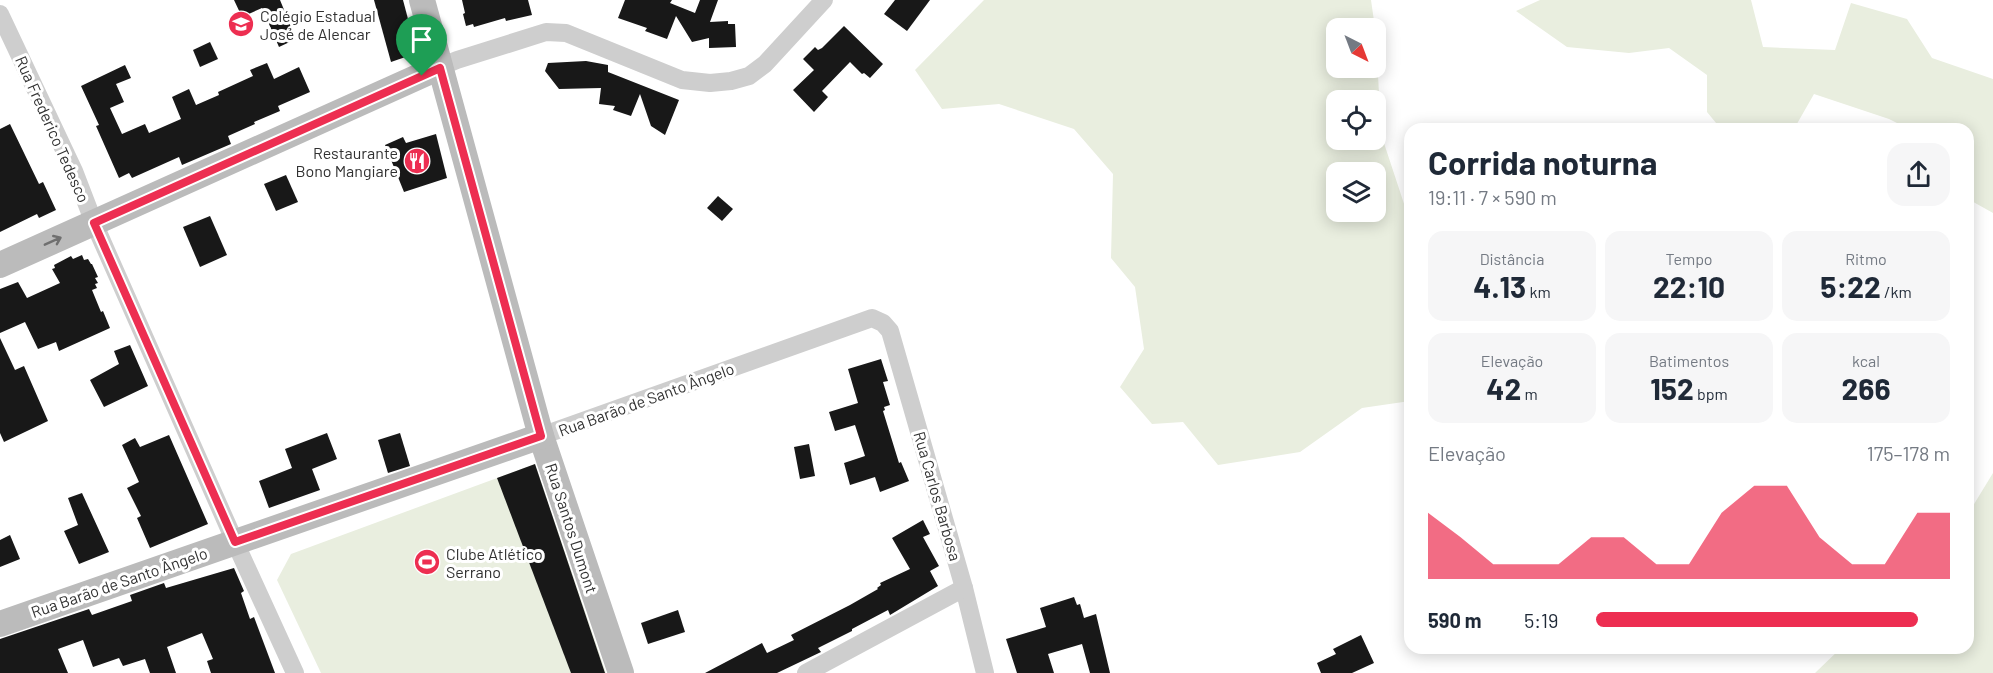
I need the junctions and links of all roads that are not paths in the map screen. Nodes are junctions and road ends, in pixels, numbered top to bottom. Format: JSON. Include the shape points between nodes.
{"nodes":[{"id":1,"x":422,"y":0,"type":"edge"},
{"id":2,"x":824,"y":0,"type":"edge"},
{"id":3,"x":0,"y":14,"type":"edge"},
{"id":4,"x":440,"y":68,"type":"junction"},
{"id":5,"x":94,"y":223,"type":"junction"},
{"id":6,"x":0,"y":265,"type":"edge"},
{"id":7,"x":883,"y":323,"type":"joint"},
{"id":8,"x":541,"y":436,"type":"junction"},
{"id":9,"x":235,"y":542,"type":"junction"},
{"id":10,"x":964,"y":588,"type":"junction"},
{"id":11,"x":0,"y":624,"type":"edge"},
{"id":12,"x":295,"y":673,"type":"edge"},
{"id":13,"x":621,"y":673,"type":"edge"},
{"id":14,"x":806,"y":673,"type":"edge"},
{"id":15,"x":985,"y":673,"type":"edge"}],
"edges":[{"from":1,"to":4,"type":"street","name":"Rua Santos Dumont"},
{"from":2,"to":4,"type":"street","via":[[765,64],[749,76],[731,81],[682,80],[566,33],[546,32]]},
{"from":3,"to":5,"type":"street","name":"Rua Frederico Tedesco","via":[[74,171]]},
{"from":4,"to":5,"type":"street"},
{"from":4,"to":8,"type":"street","name":"Rua Santos Dumont"},
{"from":6,"to":5,"type":"street","one_way":true},
{"from":5,"to":9,"type":"street","name":"Rua Frederico Tedesco"},
{"from":7,"to":8,"type":"street","name":"Rua Barão de Santo Ângelo","via":[[872,318]]},
{"from":7,"to":10,"type":"street","name":"Rua Carlos Barbosa","via":[[890,331]]},
{"from":8,"to":9,"type":"street","name":"Rua Barão de Santo Ângelo"},
{"from":8,"to":13,"type":"street","name":"Rua Santos Dumont"},
{"from":9,"to":11,"type":"street","name":"Rua Barão de Santo Ângelo"},
{"from":9,"to":12,"type":"street","name":"Rua Frederico Tedesco"},
{"from":10,"to":14,"type":"street"},
{"from":10,"to":15,"type":"street","name":"Rua Carlos Barbosa"}]}
